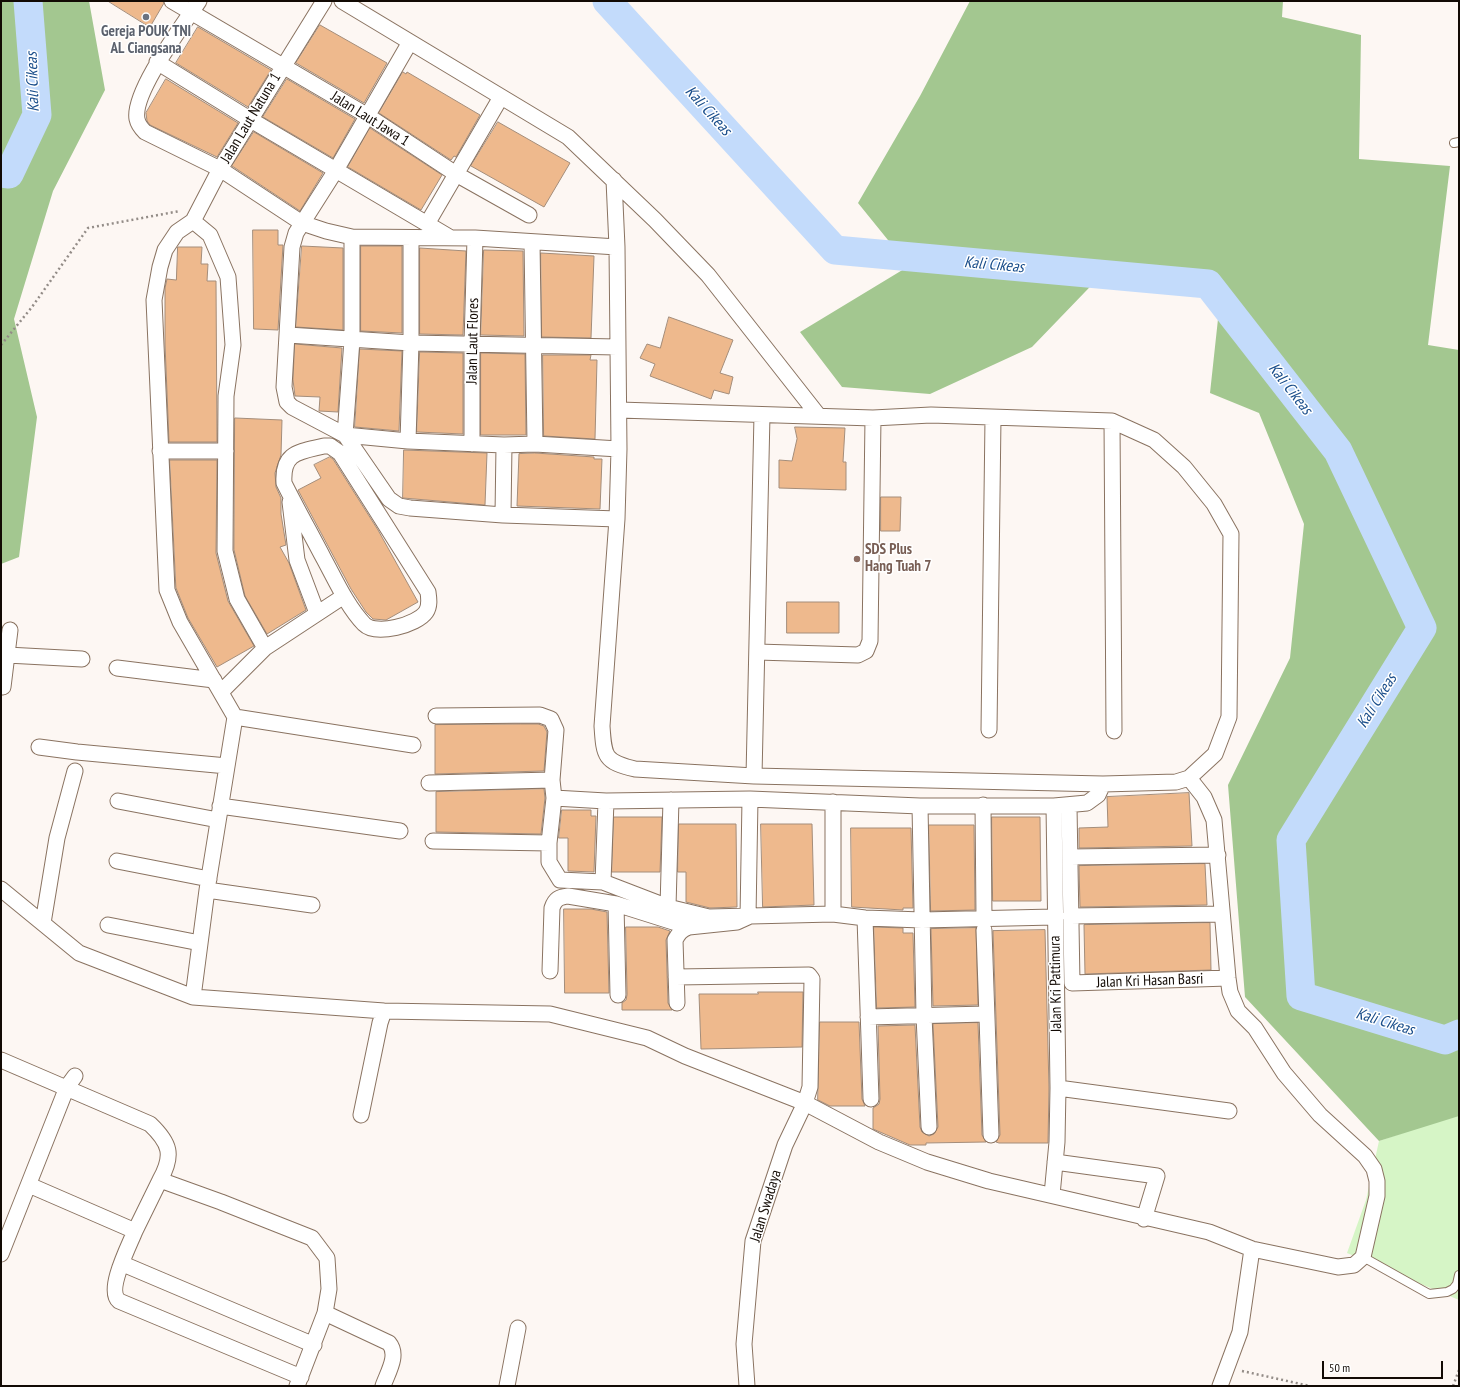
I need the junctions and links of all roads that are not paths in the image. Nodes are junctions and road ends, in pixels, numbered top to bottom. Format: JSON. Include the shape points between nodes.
{"nodes":[{"id":1,"x":172,"y":1,"type":"edge"},
{"id":2,"x":324,"y":1,"type":"edge"},
{"id":3,"x":342,"y":1,"type":"edge"},
{"id":4,"x":196,"y":7,"type":"edge"},
{"id":5,"x":410,"y":42,"type":"junction"},
{"id":6,"x":157,"y":62,"type":"junction"},
{"id":7,"x":282,"y":66,"type":"junction"},
{"id":8,"x":500,"y":97,"type":"junction"},
{"id":9,"x":368,"y":116,"type":"junction"},
{"id":10,"x":251,"y":120,"type":"junction"},
{"id":11,"x":220,"y":169,"type":"junction"},
{"id":12,"x":336,"y":170,"type":"junction"},
{"id":13,"x":456,"y":174,"type":"junction"},
{"id":14,"x":614,"y":180,"type":"junction"},
{"id":15,"x":529,"y":215,"type":"dead end"},
{"id":16,"x":193,"y":221,"type":"junction"},
{"id":17,"x":302,"y":223,"type":"junction"},
{"id":18,"x":427,"y":224,"type":"junction"},
{"id":19,"x":352,"y":237,"type":"junction"},
{"id":20,"x":411,"y":238,"type":"junction"},
{"id":21,"x":475,"y":238,"type":"junction"},
{"id":22,"x":452,"y":239,"type":"junction"},
{"id":23,"x":532,"y":242,"type":"junction"},
{"id":24,"x":617,"y":247,"type":"junction"},
{"id":25,"x":288,"y":335,"type":"junction"},
{"id":26,"x":352,"y":340,"type":"junction"},
{"id":27,"x":412,"y":343,"type":"junction"},
{"id":28,"x":472,"y":343,"type":"junction"},
{"id":29,"x":534,"y":345,"type":"junction"},
{"id":30,"x":617,"y":347,"type":"junction"},
{"id":31,"x":619,"y":410,"type":"junction"},
{"id":32,"x":818,"y":415,"type":"junction"},
{"id":33,"x":762,"y":416,"type":"junction"},
{"id":34,"x":873,"y":418,"type":"junction"},
{"id":35,"x":992,"y":418,"type":"junction"},
{"id":36,"x":1112,"y":421,"type":"junction"},
{"id":37,"x":346,"y":435,"type":"junction"},
{"id":38,"x":408,"y":441,"type":"junction"},
{"id":39,"x":472,"y":444,"type":"junction"},
{"id":40,"x":535,"y":444,"type":"junction"},
{"id":41,"x":504,"y":445,"type":"junction"},
{"id":42,"x":619,"y":449,"type":"junction"},
{"id":43,"x":160,"y":451,"type":"junction"},
{"id":44,"x":226,"y":451,"type":"junction"},
{"id":45,"x":289,"y":493,"type":"junction"},
{"id":46,"x":503,"y":515,"type":"junction"},
{"id":47,"x":617,"y":519,"type":"junction"},
{"id":48,"x":344,"y":596,"type":"junction"},
{"id":49,"x":317,"y":613,"type":"junction"},
{"id":50,"x":10,"y":630,"type":"dead end"},
{"id":51,"x":265,"y":648,"type":"junction"},
{"id":52,"x":757,"y":652,"type":"junction"},
{"id":53,"x":7,"y":655,"type":"junction"},
{"id":54,"x":82,"y":659,"type":"dead end"},
{"id":55,"x":117,"y":668,"type":"dead end"},
{"id":56,"x":218,"y":686,"type":"junction"},
{"id":57,"x":1,"y":687,"type":"edge"},
{"id":58,"x":436,"y":716,"type":"dead end"},
{"id":59,"x":235,"y":717,"type":"junction"},
{"id":60,"x":989,"y":730,"type":"dead end"},
{"id":61,"x":1114,"y":731,"type":"dead end"},
{"id":62,"x":413,"y":745,"type":"dead end"},
{"id":63,"x":39,"y":747,"type":"dead end"},
{"id":64,"x":227,"y":766,"type":"junction"},
{"id":65,"x":75,"y":771,"type":"dead end"},
{"id":66,"x":754,"y":776,"type":"junction"},
{"id":67,"x":1189,"y":778,"type":"junction"},
{"id":68,"x":552,"y":780,"type":"junction"},
{"id":69,"x":429,"y":783,"type":"dead end"},
{"id":70,"x":1103,"y":784,"type":"junction"},
{"id":71,"x":554,"y":798,"type":"junction"},
{"id":72,"x":750,"y":799,"type":"junction"},
{"id":73,"x":671,"y":800,"type":"junction"},
{"id":74,"x":118,"y":801,"type":"dead end"},
{"id":75,"x":606,"y":801,"type":"junction"},
{"id":76,"x":833,"y":802,"type":"junction"},
{"id":77,"x":983,"y":805,"type":"junction"},
{"id":78,"x":920,"y":806,"type":"junction"},
{"id":79,"x":1054,"y":806,"type":"junction"},
{"id":80,"x":1069,"y":806,"type":"junction"},
{"id":81,"x":219,"y":813,"type":"junction"},
{"id":82,"x":400,"y":831,"type":"dead end"},
{"id":83,"x":433,"y":841,"type":"dead end"},
{"id":84,"x":549,"y":843,"type":"junction"},
{"id":85,"x":1218,"y":855,"type":"junction"},
{"id":86,"x":1070,"y":857,"type":"junction"},
{"id":87,"x":117,"y":861,"type":"dead end"},
{"id":88,"x":603,"y":882,"type":"junction"},
{"id":89,"x":208,"y":884,"type":"junction"},
{"id":90,"x":1,"y":889,"type":"edge"},
{"id":91,"x":312,"y":904,"type":"dead end"},
{"id":92,"x":616,"y":904,"type":"junction"},
{"id":93,"x":668,"y":907,"type":"junction"},
{"id":94,"x":833,"y":914,"type":"junction"},
{"id":95,"x":1221,"y":914,"type":"junction"},
{"id":96,"x":1070,"y":916,"type":"junction"},
{"id":97,"x":748,"y":917,"type":"junction"},
{"id":98,"x":1054,"y":917,"type":"junction"},
{"id":99,"x":865,"y":918,"type":"junction"},
{"id":100,"x":922,"y":920,"type":"junction"},
{"id":101,"x":43,"y":923,"type":"junction"},
{"id":102,"x":984,"y":924,"type":"junction"},
{"id":103,"x":108,"y":925,"type":"dead end"},
{"id":104,"x":688,"y":927,"type":"junction"},
{"id":105,"x":200,"y":943,"type":"junction"},
{"id":106,"x":550,"y":971,"type":"dead end"},
{"id":107,"x":676,"y":977,"type":"junction"},
{"id":108,"x":1228,"y":978,"type":"junction"},
{"id":109,"x":618,"y":995,"type":"dead end"},
{"id":110,"x":192,"y":997,"type":"junction"},
{"id":111,"x":677,"y":1003,"type":"dead end"},
{"id":112,"x":384,"y":1012,"type":"junction"},
{"id":113,"x":986,"y":1014,"type":"junction"},
{"id":114,"x":924,"y":1016,"type":"junction"},
{"id":115,"x":868,"y":1017,"type":"junction"},
{"id":116,"x":1,"y":1060,"type":"edge"},
{"id":117,"x":71,"y":1081,"type":"junction"},
{"id":118,"x":1058,"y":1088,"type":"junction"},
{"id":119,"x":871,"y":1099,"type":"dead end"},
{"id":120,"x":805,"y":1103,"type":"junction"},
{"id":121,"x":1230,"y":1111,"type":"dead end"},
{"id":122,"x":361,"y":1115,"type":"dead end"},
{"id":123,"x":929,"y":1127,"type":"dead end"},
{"id":124,"x":991,"y":1135,"type":"dead end"},
{"id":125,"x":1055,"y":1162,"type":"junction"},
{"id":126,"x":160,"y":1180,"type":"junction"},
{"id":127,"x":29,"y":1185,"type":"junction"},
{"id":128,"x":1052,"y":1195,"type":"junction"},
{"id":129,"x":1144,"y":1219,"type":"junction"},
{"id":130,"x":135,"y":1232,"type":"junction"},
{"id":131,"x":1252,"y":1249,"type":"junction"},
{"id":132,"x":1,"y":1254,"type":"edge"},
{"id":133,"x":1363,"y":1257,"type":"junction"},
{"id":134,"x":122,"y":1264,"type":"junction"},
{"id":135,"x":1459,"y":1275,"type":"edge"},
{"id":136,"x":325,"y":1313,"type":"junction"},
{"id":137,"x":518,"y":1328,"type":"dead end"},
{"id":138,"x":314,"y":1345,"type":"junction"},
{"id":139,"x":299,"y":1381,"type":"edge"},
{"id":140,"x":383,"y":1386,"type":"edge"},
{"id":141,"x":507,"y":1386,"type":"edge"},
{"id":142,"x":747,"y":1386,"type":"edge"},
{"id":143,"x":1220,"y":1386,"type":"edge"}],
"edges":[{"from":1,"to":4,"type":"street","name":"Jalan Laut Natuna 1"},
{"from":2,"to":7,"type":"street","name":"Jalan Laut Natuna 1"},
{"from":3,"to":5,"type":"street"},
{"from":4,"to":6,"type":"street"},
{"from":4,"to":7,"type":"street","name":"Jalan Laut Natuna 1"},
{"from":5,"to":8,"type":"street"},
{"from":5,"to":9,"type":"street"},
{"from":6,"to":10,"type":"street"},
{"from":6,"to":11,"type":"street","via":[[137,107],[140,126],[154,137]]},
{"from":7,"to":9,"type":"street","name":"Jalan Laut Jawa 1"},
{"from":7,"to":10,"type":"street","name":"Jalan Laut Natuna 1"},
{"from":8,"to":13,"type":"street"},
{"from":8,"to":14,"type":"street","via":[[568,137]]},
{"from":9,"to":12,"type":"street"},
{"from":9,"to":13,"type":"street","name":"Jalan Laut Jawa 1"},
{"from":10,"to":11,"type":"street","name":"Jalan Laut Natuna 1"},
{"from":10,"to":12,"type":"street"},
{"from":11,"to":16,"type":"street","name":"Jalan Laut Natuna 1"},
{"from":11,"to":17,"type":"street"},
{"from":12,"to":17,"type":"street"},
{"from":12,"to":18,"type":"street"},
{"from":13,"to":15,"type":"street","name":"Jalan Laut Jawa 1"},
{"from":13,"to":18,"type":"street"},
{"from":14,"to":24,"type":"street"},
{"from":14,"to":32,"type":"street","via":[[708,275]]},
{"from":16,"to":43,"type":"street","via":[[177,232],[165,250],[154,300]]},
{"from":16,"to":44,"type":"street","via":[[210,234],[228,277],[233,345],[226,396]]},
{"from":17,"to":19,"type":"street"},
{"from":17,"to":25,"type":"street","via":[[292,247]]},
{"from":18,"to":22,"type":"street"},
{"from":19,"to":20,"type":"street"},
{"from":19,"to":26,"type":"street"},
{"from":20,"to":22,"type":"street"},
{"from":20,"to":27,"type":"street"},
{"from":21,"to":22,"type":"street"},
{"from":21,"to":23,"type":"street"},
{"from":21,"to":28,"type":"street","name":"Jalan Laut Flores"},
{"from":23,"to":24,"type":"street"},
{"from":23,"to":29,"type":"street"},
{"from":24,"to":30,"type":"street"},
{"from":25,"to":26,"type":"street"},
{"from":25,"to":37,"type":"street","via":[[284,387],[287,402],[303,414]]},
{"from":26,"to":27,"type":"street"},
{"from":26,"to":37,"type":"street"},
{"from":27,"to":28,"type":"street"},
{"from":27,"to":38,"type":"street"},
{"from":28,"to":29,"type":"street"},
{"from":28,"to":39,"type":"street","name":"Jalan Laut Flores"},
{"from":29,"to":30,"type":"street"},
{"from":29,"to":40,"type":"street"},
{"from":30,"to":31,"type":"street"},
{"from":31,"to":33,"type":"street"},
{"from":31,"to":42,"type":"street"},
{"from":32,"to":33,"type":"street"},
{"from":32,"to":34,"type":"street"},
{"from":33,"to":52,"type":"street"},
{"from":34,"to":35,"type":"street","via":[[931,415]]},
{"from":34,"to":52,"type":"street","via":[[870,641],[866,651],[858,655]]},
{"from":35,"to":36,"type":"street"},
{"from":35,"to":60,"type":"street"},
{"from":36,"to":61,"type":"street"},
{"from":36,"to":67,"type":"street","via":[[1154,440],[1184,467],[1214,504],[1231,534],[1228,717],[1215,754]]},
{"from":37,"to":38,"type":"street"},
{"from":37,"to":46,"type":"street","via":[[389,499],[399,506]]},
{"from":38,"to":39,"type":"street"},
{"from":39,"to":41,"type":"street"},
{"from":40,"to":41,"type":"street"},
{"from":40,"to":42,"type":"street"},
{"from":41,"to":46,"type":"street"},
{"from":42,"to":47,"type":"street"},
{"from":43,"to":44,"type":"street"},
{"from":43,"to":56,"type":"street","via":[[167,590],[180,622]]},
{"from":44,"to":51,"type":"street","via":[[226,551],[237,599]]},
{"from":45,"to":48,"type":"street"},
{"from":45,"to":48,"type":"street","via":[[284,483],[287,460],[298,452],[324,446],[335,448],[428,592],[430,601],[419,620],[383,630],[365,625]]},
{"from":45,"to":49,"type":"street","via":[[297,560]]},
{"from":46,"to":47,"type":"street"},
{"from":47,"to":66,"type":"street","via":[[602,726],[607,757],[617,765],[635,769]]},
{"from":48,"to":49,"type":"street"},
{"from":49,"to":51,"type":"street"},
{"from":50,"to":53,"type":"street"},
{"from":51,"to":56,"type":"street"},
{"from":52,"to":66,"type":"street"},
{"from":53,"to":54,"type":"street"},
{"from":53,"to":57,"type":"street"},
{"from":55,"to":56,"type":"street"},
{"from":56,"to":59,"type":"street"},
{"from":58,"to":68,"type":"street","via":[[540,715],[551,719],[556,730]]},
{"from":59,"to":62,"type":"street"},
{"from":59,"to":64,"type":"street"},
{"from":63,"to":64,"type":"street"},
{"from":64,"to":81,"type":"street"},
{"from":65,"to":101,"type":"street","via":[[57,838]]},
{"from":66,"to":70,"type":"street"},
{"from":67,"to":70,"type":"street","via":[[1176,782]]},
{"from":67,"to":85,"type":"street","via":[[1204,797],[1214,820]]},
{"from":68,"to":69,"type":"street"},
{"from":68,"to":71,"type":"street"},
{"from":70,"to":80,"type":"street","via":[[1098,795],[1087,803]]},
{"from":71,"to":75,"type":"street"},
{"from":71,"to":84,"type":"street"},
{"from":72,"to":73,"type":"street"},
{"from":72,"to":76,"type":"street"},
{"from":72,"to":97,"type":"street"},
{"from":73,"to":75,"type":"street"},
{"from":73,"to":93,"type":"street"},
{"from":74,"to":81,"type":"street"},
{"from":75,"to":88,"type":"street"},
{"from":76,"to":78,"type":"street"},
{"from":76,"to":94,"type":"street"},
{"from":77,"to":78,"type":"street"},
{"from":77,"to":79,"type":"street"},
{"from":77,"to":102,"type":"street"},
{"from":78,"to":100,"type":"street"},
{"from":79,"to":80,"type":"street"},
{"from":79,"to":98,"type":"street","name":"Jalan Kri Pattimura"},
{"from":80,"to":86,"type":"street"},
{"from":81,"to":82,"type":"street"},
{"from":81,"to":89,"type":"street"},
{"from":83,"to":84,"type":"street"},
{"from":84,"to":88,"type":"street","via":[[550,862],[560,880]]},
{"from":85,"to":86,"type":"street"},
{"from":85,"to":95,"type":"street"},
{"from":86,"to":96,"type":"street"},
{"from":87,"to":89,"type":"street"},
{"from":88,"to":93,"type":"street"},
{"from":89,"to":91,"type":"street"},
{"from":89,"to":105,"type":"street"},
{"from":90,"to":101,"type":"street"},
{"from":92,"to":104,"type":"street"},
{"from":92,"to":106,"type":"street","via":[[568,896],[557,899],[552,908]]},
{"from":92,"to":109,"type":"street"},
{"from":93,"to":97,"type":"street","via":[[709,916]]},
{"from":94,"to":97,"type":"street"},
{"from":94,"to":99,"type":"street"},
{"from":95,"to":96,"type":"street"},
{"from":95,"to":108,"type":"street"},
{"from":96,"to":108,"type":"street","name":"Jalan Kri Hasan Basri","via":[[1072,983]]},
{"from":97,"to":104,"type":"street","via":[[738,922]]},
{"from":98,"to":102,"type":"street"},
{"from":98,"to":118,"type":"street","name":"Jalan Kri Pattimura"},
{"from":99,"to":100,"type":"street"},
{"from":99,"to":115,"type":"street"},
{"from":100,"to":102,"type":"street"},
{"from":100,"to":114,"type":"street"},
{"from":101,"to":110,"type":"street","via":[[79,953]]},
{"from":102,"to":113,"type":"street"},
{"from":103,"to":105,"type":"street"},
{"from":104,"to":107,"type":"street","via":[[682,930],[675,940]]},
{"from":105,"to":110,"type":"street"},
{"from":107,"to":111,"type":"street"},
{"from":107,"to":120,"type":"street","name":"Jalan Swadaya","via":[[809,975],[812,979],[810,1087]]},
{"from":108,"to":133,"type":"street","via":[[1230,992],[1238,1011],[1255,1028],[1284,1073],[1320,1115],[1365,1156],[1374,1169],[1377,1196]]},
{"from":110,"to":112,"type":"street"},
{"from":112,"to":120,"type":"street","via":[[550,1014],[647,1038],[685,1056]]},
{"from":112,"to":122,"type":"street"},
{"from":113,"to":114,"type":"street"},
{"from":113,"to":124,"type":"street"},
{"from":114,"to":115,"type":"street"},
{"from":114,"to":123,"type":"street"},
{"from":115,"to":119,"type":"street"},
{"from":116,"to":117,"type":"street"},
{"from":117,"to":126,"type":"street","via":[[150,1124],[163,1136],[169,1155]]},
{"from":117,"to":127,"type":"street"},
{"from":118,"to":121,"type":"street"},
{"from":118,"to":125,"type":"street","name":"Jalan Kri Pattimura"},
{"from":120,"to":128,"type":"street","via":[[879,1142],[927,1162],[989,1181]]},
{"from":120,"to":142,"type":"street","name":"Jalan Swadaya","via":[[785,1145],[753,1241],[744,1344]]},
{"from":125,"to":128,"type":"street","name":"Jalan Kri Pattimura"},
{"from":125,"to":129,"type":"street","via":[[1157,1176]]},
{"from":126,"to":130,"type":"street"},
{"from":126,"to":136,"type":"street","via":[[312,1238],[327,1258],[329,1289]]},
{"from":127,"to":130,"type":"street"},
{"from":127,"to":132,"type":"street"},
{"from":128,"to":129,"type":"street"},
{"from":129,"to":131,"type":"street","via":[[1209,1232]]},
{"from":130,"to":134,"type":"street"},
{"from":131,"to":133,"type":"street","via":[[1338,1267],[1354,1266]]},
{"from":131,"to":143,"type":"street","via":[[1240,1332]]},
{"from":133,"to":135,"type":"lane","via":[[1429,1294],[1452,1289],[1457,1284]]},
{"from":134,"to":138,"type":"street"},
{"from":134,"to":139,"type":"street","via":[[114,1287],[119,1301]]},
{"from":136,"to":138,"type":"street"},
{"from":136,"to":140,"type":"street","via":[[389,1343],[394,1355]]},
{"from":137,"to":141,"type":"street"},
{"from":138,"to":139,"type":"street"}]}
